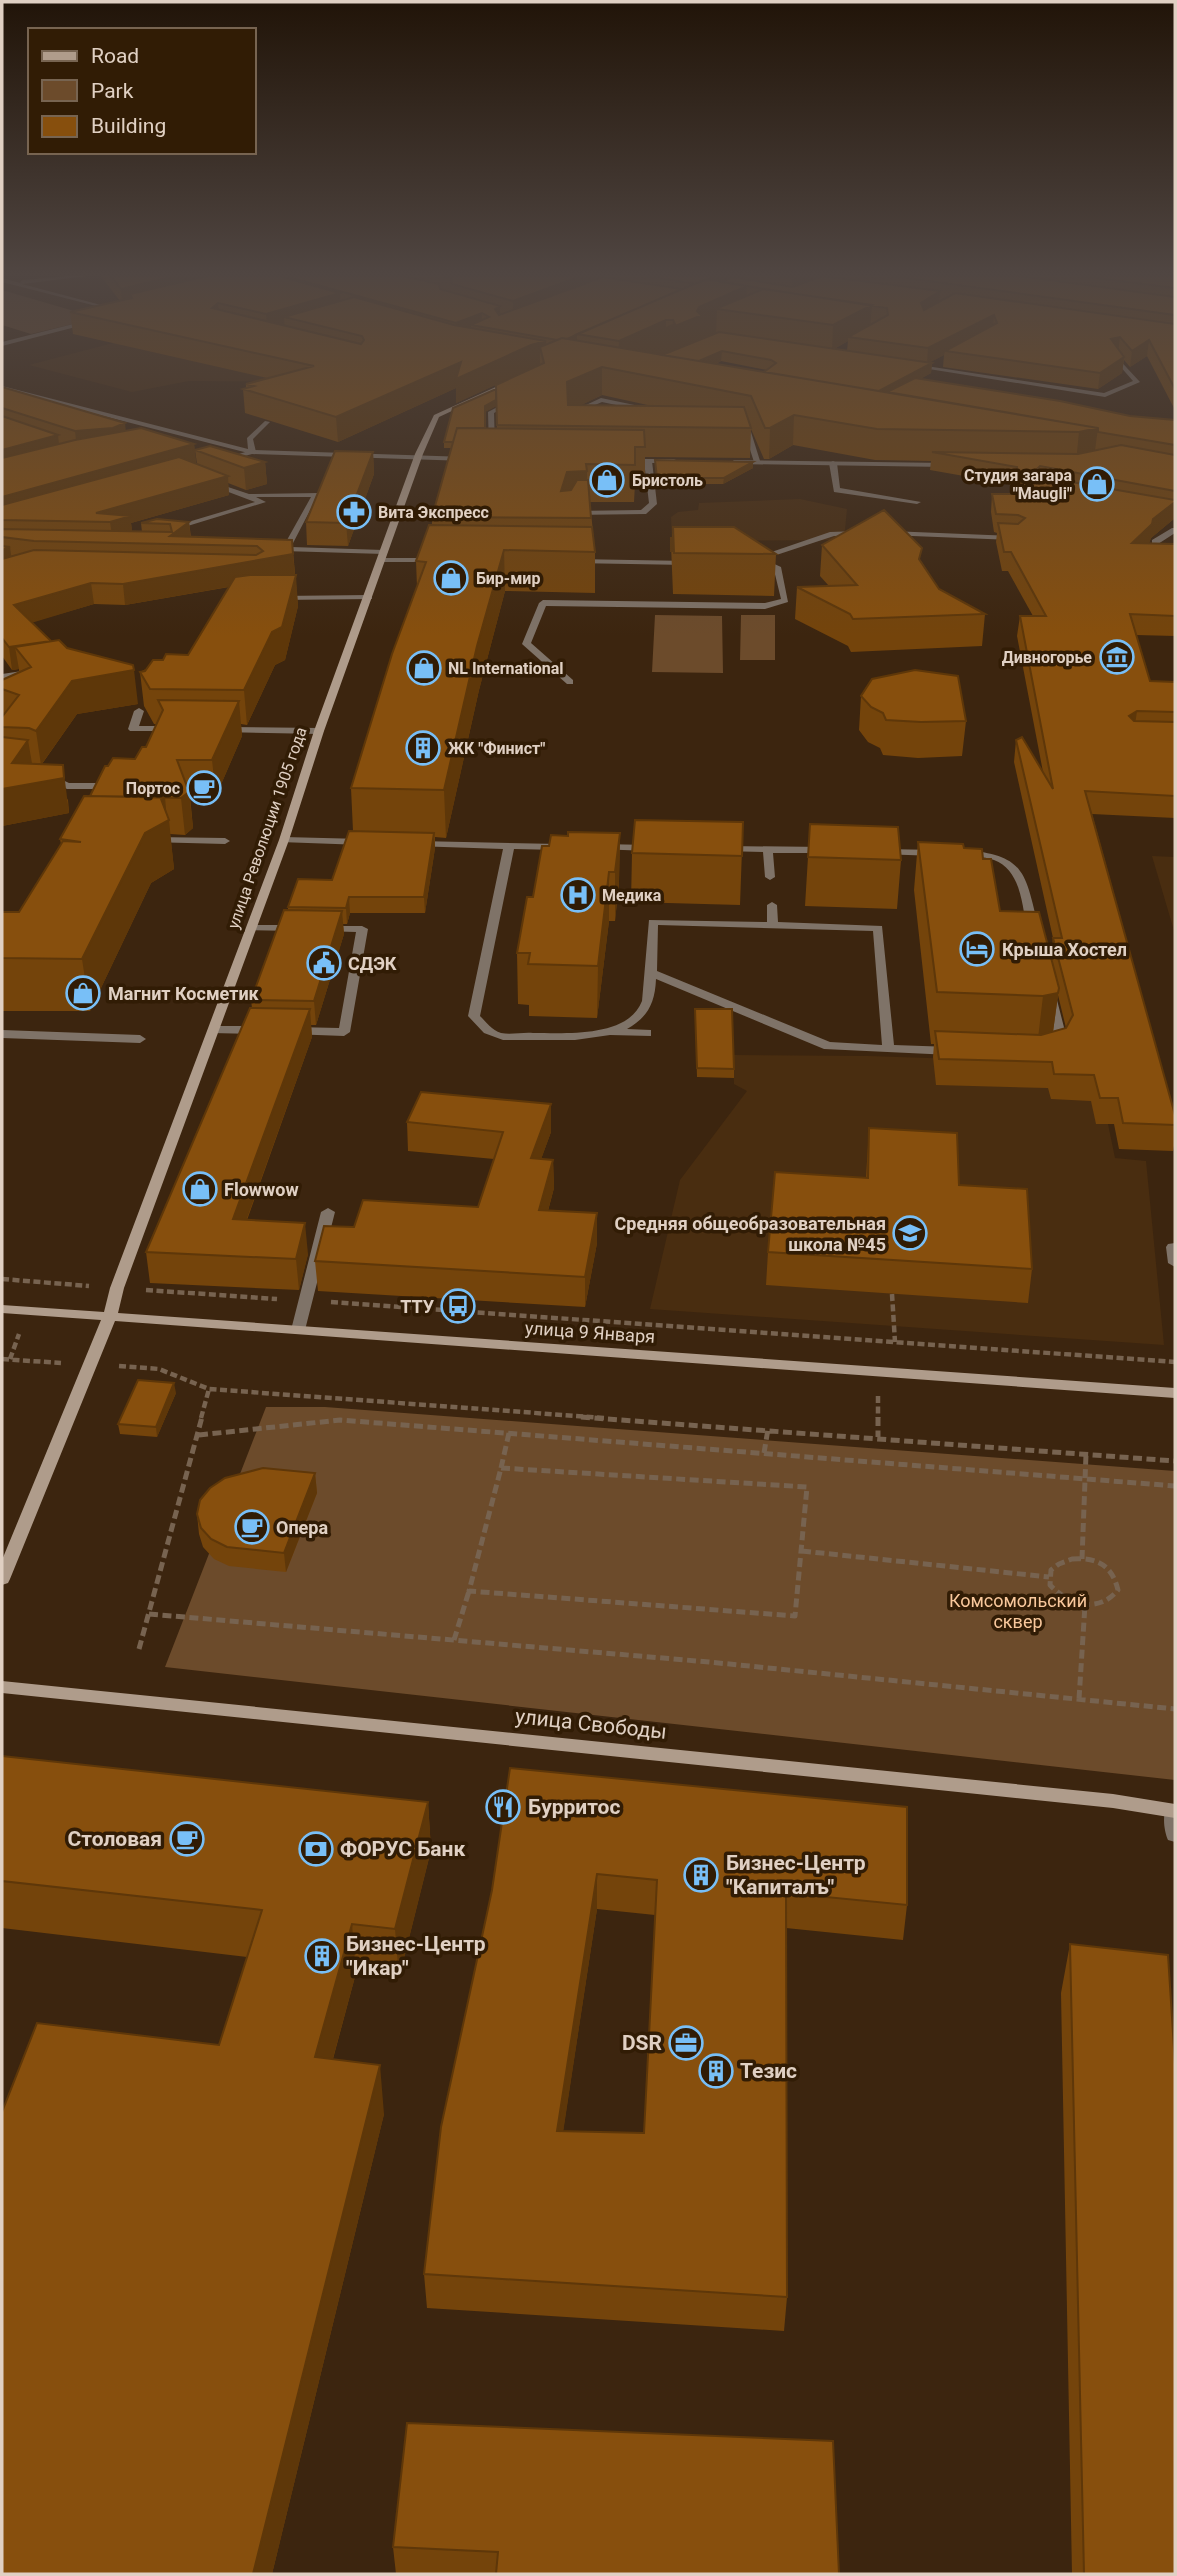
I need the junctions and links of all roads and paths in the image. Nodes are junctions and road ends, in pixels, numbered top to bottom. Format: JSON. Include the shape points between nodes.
{"nodes":[{"id":1,"x":34,"y":396,"type":"edge"},
{"id":2,"x":479,"y":396,"type":"edge"},
{"id":3,"x":524,"y":396,"type":"edge"},
{"id":4,"x":1104,"y":396,"type":"edge"},
{"id":5,"x":650,"y":406,"type":"edge"},
{"id":6,"x":1098,"y":406,"type":"edge"},
{"id":7,"x":267,"y":422,"type":"edge"},
{"id":8,"x":571,"y":423,"type":"edge"},
{"id":9,"x":734,"y":429,"type":"edge"},
{"id":10,"x":184,"y":443,"type":"edge"},
{"id":11,"x":225,"y":445,"type":"junction"},
{"id":12,"x":252,"y":452,"type":"junction"},
{"id":13,"x":417,"y":458,"type":"junction"},
{"id":14,"x":479,"y":459,"type":"edge"},
{"id":15,"x":491,"y":459,"type":"edge"},
{"id":16,"x":622,"y":461,"type":"edge"},
{"id":17,"x":648,"y":461,"type":"junction"},
{"id":18,"x":689,"y":461,"type":"edge"},
{"id":19,"x":217,"y":462,"type":"edge"},
{"id":20,"x":730,"y":462,"type":"edge"},
{"id":21,"x":758,"y":462,"type":"junction"},
{"id":22,"x":833,"y":463,"type":"junction"},
{"id":23,"x":954,"y":465,"type":"edge"},
{"id":24,"x":207,"y":481,"type":"edge"},
{"id":25,"x":244,"y":495,"type":"junction"},
{"id":26,"x":917,"y":502,"type":"dead end"},
{"id":27,"x":570,"y":519,"type":"edge"},
{"id":28,"x":1175,"y":530,"type":"edge"},
{"id":29,"x":869,"y":532,"type":"edge"},
{"id":30,"x":162,"y":533,"type":"edge"},
{"id":31,"x":883,"y":533,"type":"edge"},
{"id":32,"x":1016,"y":538,"type":"edge"},
{"id":33,"x":1155,"y":542,"type":"edge"},
{"id":34,"x":383,"y":556,"type":"junction"},
{"id":35,"x":440,"y":560,"type":"edge"},
{"id":36,"x":566,"y":561,"type":"edge"},
{"id":37,"x":705,"y":563,"type":"edge"},
{"id":38,"x":369,"y":597,"type":"junction"},
{"id":39,"x":272,"y":598,"type":"edge"},
{"id":40,"x":42,"y":671,"type":"edge"},
{"id":41,"x":2,"y":677,"type":"edge"},
{"id":42,"x":570,"y":682,"type":"dead end"},
{"id":43,"x":139,"y":711,"type":"dead end"},
{"id":44,"x":157,"y":729,"type":"junction"},
{"id":45,"x":169,"y":729,"type":"edge"},
{"id":46,"x":206,"y":729,"type":"edge"},
{"id":47,"x":319,"y":731,"type":"junction"},
{"id":48,"x":151,"y":740,"type":"edge"},
{"id":49,"x":43,"y":773,"type":"edge"},
{"id":50,"x":126,"y":786,"type":"edge"},
{"id":51,"x":142,"y":840,"type":"edge"},
{"id":52,"x":284,"y":840,"type":"junction"},
{"id":53,"x":225,"y":841,"type":"dead end"},
{"id":54,"x":374,"y":842,"type":"edge"},
{"id":55,"x":401,"y":843,"type":"edge"},
{"id":56,"x":509,"y":846,"type":"junction"},
{"id":57,"x":578,"y":847,"type":"edge"},
{"id":58,"x":591,"y":847,"type":"edge"},
{"id":59,"x":659,"y":848,"type":"edge"},
{"id":60,"x":714,"y":848,"type":"edge"},
{"id":61,"x":768,"y":849,"type":"junction"},
{"id":62,"x":835,"y":850,"type":"edge"},
{"id":63,"x":876,"y":851,"type":"edge"},
{"id":64,"x":770,"y":877,"type":"dead end"},
{"id":65,"x":772,"y":905,"type":"dead end"},
{"id":66,"x":773,"y":925,"type":"junction"},
{"id":67,"x":251,"y":928,"type":"junction"},
{"id":68,"x":1035,"y":938,"type":"edge"},
{"id":69,"x":651,"y":973,"type":"junction"},
{"id":70,"x":1048,"y":989,"type":"edge"},
{"id":71,"x":631,"y":1021,"type":"junction"},
{"id":72,"x":215,"y":1030,"type":"junction"},
{"id":73,"x":604,"y":1032,"type":"junction"},
{"id":74,"x":2,"y":1034,"type":"edge"},
{"id":75,"x":140,"y":1039,"type":"dead end"},
{"id":76,"x":888,"y":1048,"type":"junction"},
{"id":77,"x":960,"y":1051,"type":"edge"},
{"id":78,"x":1047,"y":1051,"type":"edge"},
{"id":79,"x":328,"y":1212,"type":"dead end"},
{"id":80,"x":1175,"y":1247,"type":"edge"},
{"id":81,"x":1175,"y":1263,"type":"edge"},
{"id":82,"x":2,"y":1279,"type":"edge"},
{"id":83,"x":117,"y":1288,"type":"junction"},
{"id":84,"x":892,"y":1294,"type":"edge"},
{"id":85,"x":307,"y":1301,"type":"junction"},
{"id":86,"x":2,"y":1309,"type":"edge"},
{"id":87,"x":110,"y":1317,"type":"junction"},
{"id":88,"x":298,"y":1330,"type":"junction"},
{"id":89,"x":895,"y":1342,"type":"junction"},
{"id":90,"x":1175,"y":1362,"type":"edge"},
{"id":91,"x":1175,"y":1393,"type":"edge"},
{"id":92,"x":768,"y":1429,"type":"junction"},
{"id":93,"x":509,"y":1433,"type":"junction"},
{"id":94,"x":199,"y":1435,"type":"junction"},
{"id":95,"x":764,"y":1453,"type":"junction"},
{"id":96,"x":1086,"y":1454,"type":"junction"},
{"id":97,"x":1175,"y":1461,"type":"edge"},
{"id":98,"x":501,"y":1468,"type":"junction"},
{"id":99,"x":1085,"y":1478,"type":"junction"},
{"id":100,"x":1175,"y":1486,"type":"edge"},
{"id":101,"x":802,"y":1551,"type":"junction"},
{"id":102,"x":1082,"y":1559,"type":"junction"},
{"id":103,"x":1049,"y":1577,"type":"junction"},
{"id":104,"x":2,"y":1579,"type":"edge"},
{"id":105,"x":469,"y":1591,"type":"junction"},
{"id":106,"x":1085,"y":1605,"type":"junction"},
{"id":107,"x":149,"y":1614,"type":"junction"},
{"id":108,"x":454,"y":1640,"type":"junction"},
{"id":109,"x":139,"y":1649,"type":"dead end"},
{"id":110,"x":2,"y":1687,"type":"edge"},
{"id":111,"x":1079,"y":1699,"type":"junction"},
{"id":112,"x":1175,"y":1709,"type":"edge"},
{"id":113,"x":1174,"y":1811,"type":"edge"},
{"id":114,"x":1175,"y":1835,"type":"edge"}],
"edges":[{"from":1,"to":11,"type":"street"},
{"from":2,"to":13,"type":"street","name":"улица Революции 1905 года","via":[[436,416]]},
{"from":3,"to":15,"type":"street","via":[[491,412]]},
{"from":4,"to":6,"type":"street"},
{"from":5,"to":8,"type":"street","via":[[601,400],[570,414]]},
{"from":7,"to":12,"type":"street","via":[[249,439]]},
{"from":9,"to":21,"type":"street","via":[[748,432]]},
{"from":10,"to":11,"type":"street"},
{"from":11,"to":12,"type":"street"},
{"from":12,"to":13,"type":"street"},
{"from":12,"to":19,"type":"street"},
{"from":13,"to":14,"type":"street"},
{"from":13,"to":34,"type":"street","name":"улица Революции 1905 года"},
{"from":16,"to":17,"type":"street"},
{"from":17,"to":18,"type":"street"},
{"from":17,"to":27,"type":"street","via":[[653,504],[643,512],[573,513]]},
{"from":20,"to":21,"type":"street"},
{"from":21,"to":22,"type":"street"},
{"from":22,"to":23,"type":"street"},
{"from":22,"to":26,"type":"street","via":[[837,490]]},
{"from":24,"to":25,"type":"street"},
{"from":25,"to":30,"type":"street","via":[[262,502]]},
{"from":25,"to":34,"type":"street","via":[[316,495],[286,549]]},
{"from":28,"to":33,"type":"street"},
{"from":29,"to":42,"type":"street","via":[[833,534],[747,564],[770,564],[778,569],[785,600],[765,607],[543,603],[526,643]]},
{"from":31,"to":32,"type":"street"},
{"from":34,"to":35,"type":"street"},
{"from":34,"to":38,"type":"street","name":"улица Революции 1905 года"},
{"from":36,"to":37,"type":"street"},
{"from":38,"to":39,"type":"street"},
{"from":38,"to":47,"type":"street","name":"улица Революции 1905 года"},
{"from":40,"to":41,"type":"street"},
{"from":43,"to":44,"type":"street","via":[[133,729]]},
{"from":44,"to":45,"type":"street"},
{"from":44,"to":48,"type":"street"},
{"from":46,"to":47,"type":"street"},
{"from":47,"to":52,"type":"street","name":"улица Революции 1905 года"},
{"from":49,"to":50,"type":"street","via":[[68,786],[94,790]]},
{"from":51,"to":53,"type":"street"},
{"from":52,"to":54,"type":"street"},
{"from":52,"to":67,"type":"street","name":"улица Революции 1905 года"},
{"from":55,"to":56,"type":"street"},
{"from":56,"to":57,"type":"street"},
{"from":56,"to":73,"type":"street","via":[[474,1016],[498,1035],[585,1037]]},
{"from":58,"to":59,"type":"street"},
{"from":60,"to":61,"type":"street"},
{"from":61,"to":62,"type":"street"},
{"from":61,"to":64,"type":"street"},
{"from":63,"to":68,"type":"street","via":[[983,854],[1007,860],[1019,873]]},
{"from":65,"to":66,"type":"street"},
{"from":66,"to":69,"type":"street","via":[[653,922]]},
{"from":66,"to":76,"type":"street","via":[[878,928]]},
{"from":67,"to":72,"type":"street","name":"улица Революции 1905 года"},
{"from":67,"to":72,"type":"street","via":[[362,929],[344,1032]]},
{"from":69,"to":71,"type":"street","via":[[650,997]]},
{"from":69,"to":76,"type":"street","via":[[828,1046]]},
{"from":70,"to":78,"type":"street","via":[[1061,1039],[1058,1048]]},
{"from":71,"to":73,"type":"street"},
{"from":71,"to":73,"type":"street","via":[[647,1027]]},
{"from":72,"to":83,"type":"street","name":"улица Революции 1905 года"},
{"from":74,"to":75,"type":"street"},
{"from":76,"to":77,"type":"street"},
{"from":79,"to":85,"type":"street"},
{"from":80,"to":81,"type":"street"},
{"from":82,"to":83,"type":"path"},
{"from":83,"to":85,"type":"path"},
{"from":83,"to":87,"type":"street","name":"улица Революции 1905 года"},
{"from":84,"to":89,"type":"path"},
{"from":85,"to":88,"type":"street"},
{"from":85,"to":89,"type":"path"},
{"from":86,"to":87,"type":"street","name":"улица 9 Января"},
{"from":87,"to":88,"type":"street","name":"улица 9 Января"},
{"from":87,"to":104,"type":"street","name":"улица Революции 1905 года"},
{"from":88,"to":91,"type":"street","name":"улица 9 Января"},
{"from":89,"to":90,"type":"path"},
{"from":92,"to":94,"type":"path","via":[[209,1389]]},
{"from":92,"to":95,"type":"path"},
{"from":92,"to":96,"type":"path"},
{"from":93,"to":94,"type":"path","via":[[340,1420]]},
{"from":93,"to":95,"type":"path"},
{"from":93,"to":98,"type":"path"},
{"from":94,"to":107,"type":"path"},
{"from":95,"to":99,"type":"path"},
{"from":96,"to":97,"type":"path"},
{"from":96,"to":99,"type":"path"},
{"from":98,"to":101,"type":"path","via":[[807,1486]]},
{"from":98,"to":105,"type":"path"},
{"from":99,"to":100,"type":"path"},
{"from":99,"to":102,"type":"path"},
{"from":101,"to":103,"type":"path"},
{"from":101,"to":105,"type":"path","via":[[795,1616]]},
{"from":102,"to":103,"type":"path","via":[[1057,1564]]},
{"from":102,"to":106,"type":"path","via":[[1107,1568],[1118,1582],[1114,1597]]},
{"from":103,"to":106,"type":"path","via":[[1050,1585],[1063,1598]]},
{"from":105,"to":108,"type":"path"},
{"from":106,"to":111,"type":"path"},
{"from":107,"to":108,"type":"path"},
{"from":107,"to":109,"type":"path"},
{"from":108,"to":111,"type":"path"},
{"from":110,"to":113,"type":"street","name":"улица Свободы","via":[[1085,1798]]},
{"from":111,"to":112,"type":"path"},
{"from":113,"to":114,"type":"street"}]}
